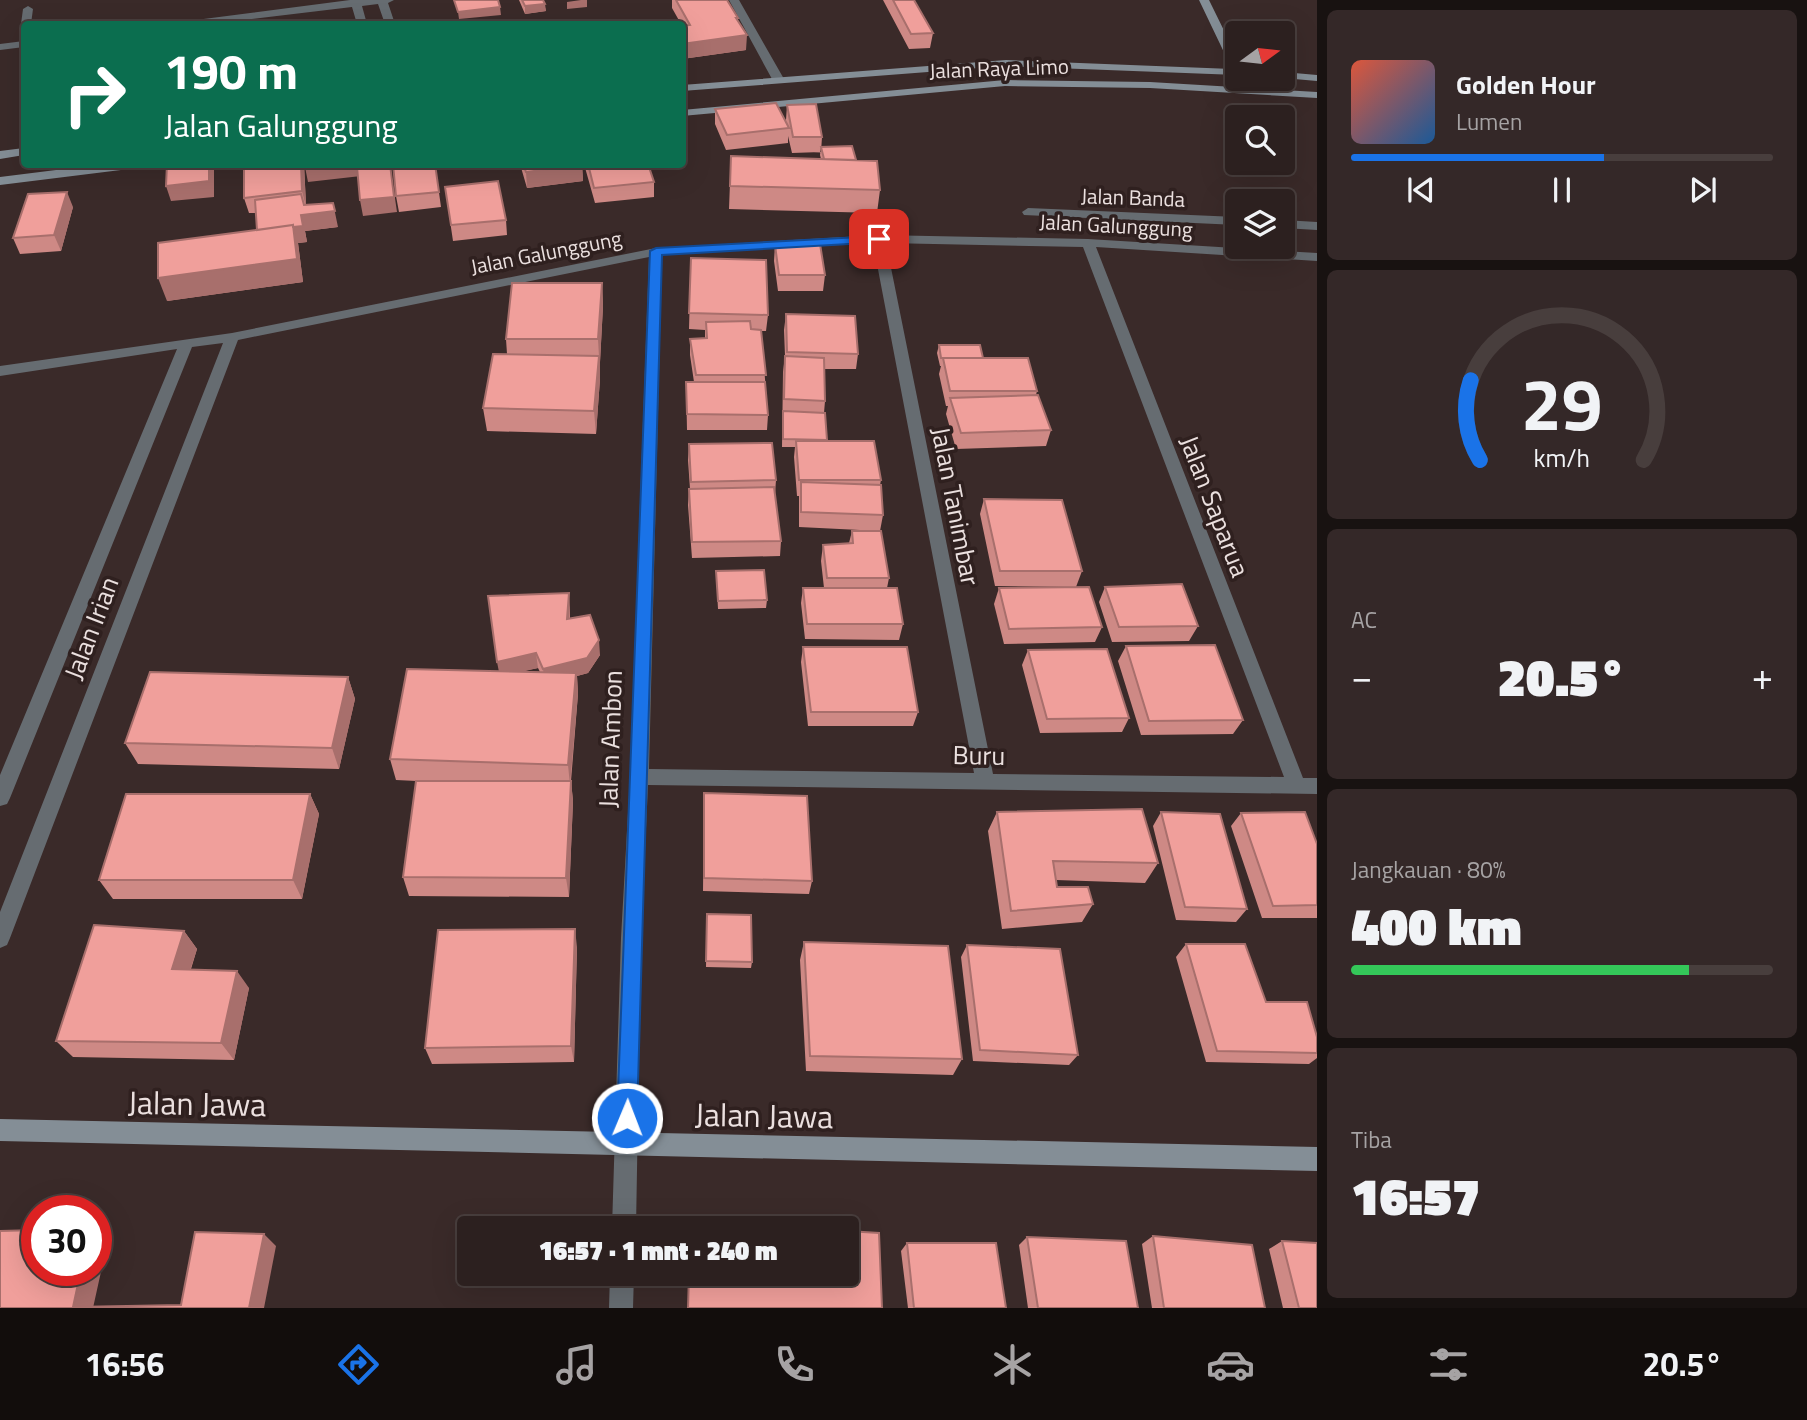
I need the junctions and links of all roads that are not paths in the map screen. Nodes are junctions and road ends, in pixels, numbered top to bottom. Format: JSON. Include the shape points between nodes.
{"nodes":[{"id":1,"x":382,"y":0,"type":"edge"},
{"id":2,"x":389,"y":0,"type":"edge"},
{"id":3,"x":734,"y":0,"type":"edge"},
{"id":4,"x":1204,"y":0,"type":"edge"},
{"id":5,"x":355,"y":2,"type":"edge"},
{"id":6,"x":28,"y":9,"type":"dead end"},
{"id":7,"x":26,"y":21,"type":"edge"},
{"id":8,"x":211,"y":21,"type":"edge"},
{"id":9,"x":361,"y":21,"type":"edge"},
{"id":10,"x":389,"y":21,"type":"edge"},
{"id":11,"x":21,"y":43,"type":"edge"},
{"id":12,"x":1225,"y":45,"type":"edge"},
{"id":13,"x":0,"y":47,"type":"edge"},
{"id":14,"x":1225,"y":70,"type":"edge"},
{"id":15,"x":1295,"y":76,"type":"edge"},
{"id":16,"x":1317,"y":78,"type":"edge"},
{"id":17,"x":778,"y":79,"type":"junction"},
{"id":18,"x":1225,"y":84,"type":"edge"},
{"id":19,"x":686,"y":88,"type":"edge"},
{"id":20,"x":1290,"y":91,"type":"edge"},
{"id":21,"x":1317,"y":95,"type":"edge"},
{"id":22,"x":686,"y":113,"type":"edge"},
{"id":23,"x":21,"y":152,"type":"edge"},
{"id":24,"x":0,"y":155,"type":"edge"},
{"id":25,"x":105,"y":168,"type":"edge"},
{"id":26,"x":0,"y":181,"type":"edge"},
{"id":27,"x":1028,"y":212,"type":"dead end"},
{"id":28,"x":1225,"y":220,"type":"edge"},
{"id":29,"x":1295,"y":225,"type":"edge"},
{"id":30,"x":1317,"y":226,"type":"edge"},
{"id":31,"x":879,"y":239,"type":"junction"},
{"id":32,"x":1088,"y":243,"type":"junction"},
{"id":33,"x":656,"y":251,"type":"junction"},
{"id":34,"x":1317,"y":257,"type":"edge"},
{"id":35,"x":232,"y":337,"type":"junction"},
{"id":36,"x":186,"y":345,"type":"junction"},
{"id":37,"x":0,"y":371,"type":"edge"},
{"id":38,"x":639,"y":776,"type":"junction"},
{"id":39,"x":985,"y":781,"type":"junction"},
{"id":40,"x":1297,"y":786,"type":"junction"},
{"id":41,"x":1317,"y":786,"type":"edge"},
{"id":42,"x":0,"y":798,"type":"edge"},
{"id":43,"x":0,"y":938,"type":"edge"},
{"id":44,"x":0,"y":1130,"type":"edge"},
{"id":45,"x":626,"y":1144,"type":"junction"},
{"id":46,"x":1317,"y":1159,"type":"edge"},
{"id":47,"x":624,"y":1216,"type":"edge"},
{"id":48,"x":622,"y":1286,"type":"edge"},
{"id":49,"x":621,"y":1308,"type":"edge"}],
"edges":[{"from":1,"to":2,"type":"street"},
{"from":1,"to":5,"type":"street"},
{"from":1,"to":10,"type":"street"},
{"from":3,"to":17,"type":"street"},
{"from":4,"to":12,"type":"main road"},
{"from":5,"to":8,"type":"street"},
{"from":5,"to":9,"type":"street"},
{"from":6,"to":7,"type":"street"},
{"from":11,"to":13,"type":"street"},
{"from":14,"to":17,"type":"main road","name":"Jalan Raya Limo","via":[[1006,63]]},
{"from":15,"to":16,"type":"main road"},
{"from":17,"to":19,"type":"main road","name":"Jalan Raya Limo"},
{"from":18,"to":22,"type":"main road","name":"Jalan Raya Limo","via":[[1005,83]]},
{"from":20,"to":21,"type":"main road","name":"Jalan Raya Limo"},
{"from":23,"to":24,"type":"main road"},
{"from":25,"to":26,"type":"main road"},
{"from":27,"to":28,"type":"street","name":"Jalan Banda"},
{"from":29,"to":30,"type":"street"},
{"from":31,"to":32,"type":"street","name":"Jalan Galunggung"},
{"from":31,"to":33,"type":"street","name":"Jalan Galunggung"},
{"from":31,"to":39,"type":"street","name":"Jalan Tanimbar"},
{"from":32,"to":34,"type":"street","name":"Jalan Galunggung"},
{"from":32,"to":40,"type":"street","name":"Jalan Saparua"},
{"from":33,"to":35,"type":"street","name":"Jalan Galunggung"},
{"from":33,"to":38,"type":"street","name":"Jalan Ambon"},
{"from":35,"to":36,"type":"street","name":"Jalan Galunggung"},
{"from":35,"to":43,"type":"street","name":"Jalan Irian"},
{"from":36,"to":37,"type":"street","name":"Jalan Galunggung"},
{"from":36,"to":42,"type":"street","name":"Jalan Irian"},
{"from":38,"to":39,"type":"street","name":"Buru"},
{"from":38,"to":45,"type":"street","name":"Jalan Ambon"},
{"from":39,"to":40,"type":"street","name":"Buru"},
{"from":40,"to":41,"type":"street","name":"Buru"},
{"from":44,"to":45,"type":"main road","name":"Jalan Jawa"},
{"from":45,"to":46,"type":"main road","name":"Jalan Jawa"},
{"from":45,"to":47,"type":"street","name":"Jalan Ambon"},
{"from":48,"to":49,"type":"street"}]}
